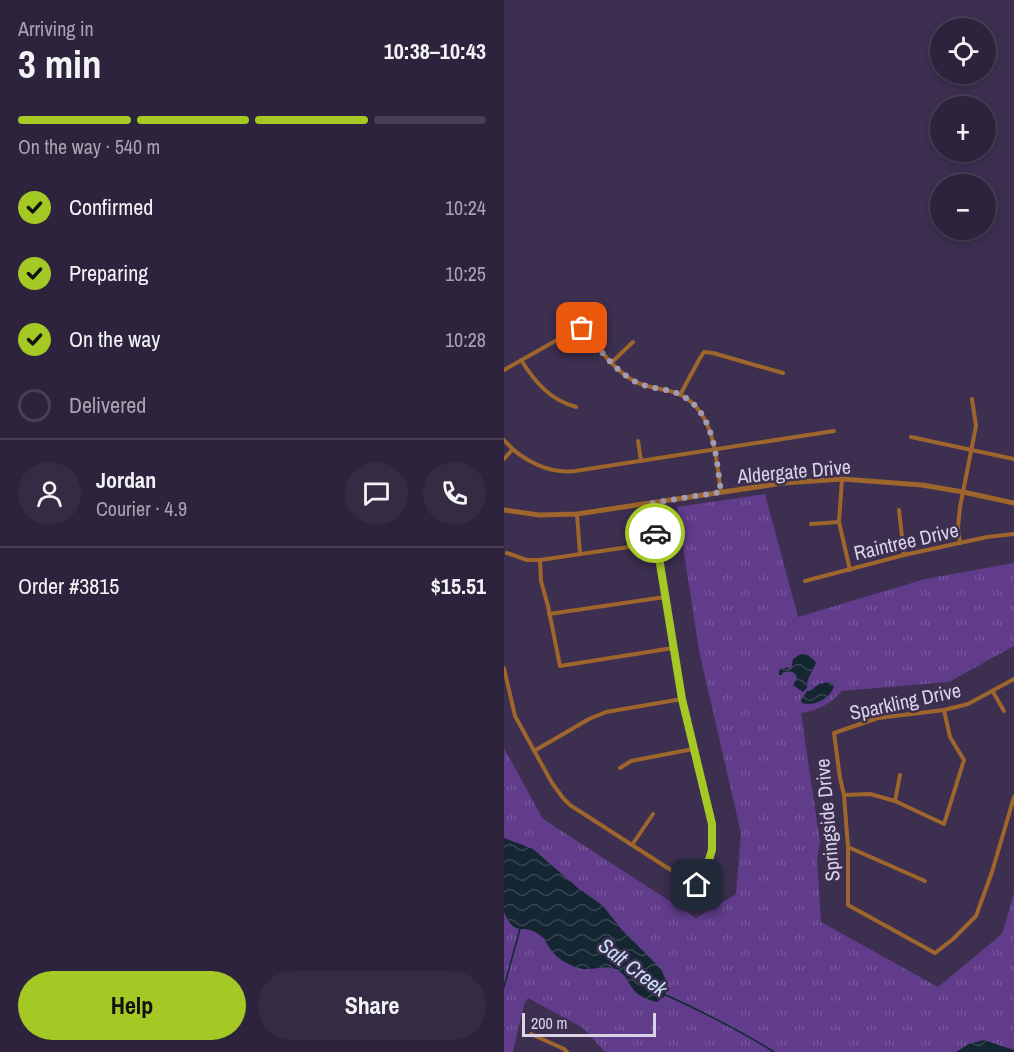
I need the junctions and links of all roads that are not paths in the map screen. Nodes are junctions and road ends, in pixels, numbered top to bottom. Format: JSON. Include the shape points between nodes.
{"nodes":[{"id":1,"x":633,"y":342,"type":"dead end"},
{"id":2,"x":521,"y":360,"type":"junction"},
{"id":3,"x":612,"y":362,"type":"junction"},
{"id":4,"x":504,"y":370,"type":"edge"},
{"id":5,"x":783,"y":373,"type":"dead end"},
{"id":6,"x":680,"y":395,"type":"junction"},
{"id":7,"x":972,"y":399,"type":"dead end"},
{"id":8,"x":576,"y":407,"type":"dead end"},
{"id":9,"x":834,"y":431,"type":"dead end"},
{"id":10,"x":911,"y":436,"type":"dead end"},
{"id":11,"x":504,"y":440,"type":"edge"},
{"id":12,"x":638,"y":441,"type":"dead end"},
{"id":13,"x":512,"y":450,"type":"junction"},
{"id":14,"x":715,"y":450,"type":"junction"},
{"id":15,"x":971,"y":450,"type":"junction"},
{"id":16,"x":504,"y":459,"type":"edge"},
{"id":17,"x":1014,"y":459,"type":"edge"},
{"id":18,"x":641,"y":461,"type":"junction"},
{"id":19,"x":842,"y":479,"type":"junction"},
{"id":20,"x":721,"y":492,"type":"junction"},
{"id":21,"x":963,"y":492,"type":"junction"},
{"id":22,"x":652,"y":503,"type":"junction"},
{"id":23,"x":1014,"y":503,"type":"edge"},
{"id":24,"x":504,"y":510,"type":"edge"},
{"id":25,"x":899,"y":510,"type":"dead end"},
{"id":26,"x":577,"y":514,"type":"junction"},
{"id":27,"x":839,"y":522,"type":"junction"},
{"id":28,"x":811,"y":524,"type":"dead end"},
{"id":29,"x":1014,"y":534,"type":"edge"},
{"id":30,"x":656,"y":543,"type":"junction"},
{"id":31,"x":960,"y":543,"type":"junction"},
{"id":32,"x":507,"y":553,"type":"dead end"},
{"id":33,"x":580,"y":554,"type":"junction"},
{"id":34,"x":904,"y":555,"type":"junction"},
{"id":35,"x":540,"y":560,"type":"junction"},
{"id":36,"x":850,"y":570,"type":"junction"},
{"id":37,"x":805,"y":581,"type":"dead end"},
{"id":38,"x":665,"y":597,"type":"junction"},
{"id":39,"x":549,"y":614,"type":"junction"},
{"id":40,"x":673,"y":648,"type":"junction"},
{"id":41,"x":504,"y":668,"type":"edge"},
{"id":42,"x":1014,"y":679,"type":"edge"},
{"id":43,"x":993,"y":692,"type":"junction"},
{"id":44,"x":682,"y":699,"type":"junction"},
{"id":45,"x":944,"y":710,"type":"junction"},
{"id":46,"x":1004,"y":711,"type":"dead end"},
{"id":47,"x":834,"y":733,"type":"joint"},
{"id":48,"x":693,"y":749,"type":"junction"},
{"id":49,"x":534,"y":751,"type":"junction"},
{"id":50,"x":620,"y":768,"type":"dead end"},
{"id":51,"x":900,"y":775,"type":"dead end"},
{"id":52,"x":844,"y":795,"type":"junction"},
{"id":53,"x":1014,"y":797,"type":"edge"},
{"id":54,"x":895,"y":801,"type":"junction"},
{"id":55,"x":653,"y":814,"type":"dead end"},
{"id":56,"x":632,"y":845,"type":"junction"},
{"id":57,"x":848,"y":847,"type":"junction"},
{"id":58,"x":925,"y":881,"type":"dead end"},
{"id":59,"x":531,"y":1034,"type":"dead end"},
{"id":60,"x":567,"y":1052,"type":"edge"}],
"edges":[{"from":1,"to":3,"type":"street"},
{"from":2,"to":3,"type":"street","via":[[582,328]]},
{"from":2,"to":4,"type":"street"},
{"from":2,"to":8,"type":"street","via":[[547,393]]},
{"from":3,"to":6,"type":"street","via":[[635,381]]},
{"from":5,"to":6,"type":"street","via":[[704,352]]},
{"from":6,"to":14,"type":"street","via":[[704,417]]},
{"from":7,"to":15,"type":"street","via":[[976,426]]},
{"from":9,"to":14,"type":"street"},
{"from":10,"to":15,"type":"street"},
{"from":11,"to":13,"type":"street"},
{"from":12,"to":18,"type":"street"},
{"from":13,"to":16,"type":"street"},
{"from":13,"to":18,"type":"street","via":[[560,471]]},
{"from":14,"to":18,"type":"street"},
{"from":14,"to":20,"type":"street"},
{"from":15,"to":17,"type":"street"},
{"from":15,"to":21,"type":"street"},
{"from":19,"to":20,"type":"street","name":"Aldergate Drive"},
{"from":19,"to":21,"type":"street","name":"Aldergate Drive"},
{"from":19,"to":27,"type":"street"},
{"from":20,"to":22,"type":"street","name":"Aldergate Drive"},
{"from":21,"to":23,"type":"street","name":"Aldergate Drive"},
{"from":21,"to":31,"type":"street"},
{"from":22,"to":26,"type":"street","name":"Aldergate Drive"},
{"from":22,"to":30,"type":"street"},
{"from":24,"to":26,"type":"street","name":"Aldergate Drive","via":[[539,515]]},
{"from":25,"to":34,"type":"street"},
{"from":26,"to":33,"type":"street"},
{"from":27,"to":28,"type":"street"},
{"from":27,"to":36,"type":"street"},
{"from":29,"to":31,"type":"street","name":"Raintree Drive"},
{"from":30,"to":33,"type":"street"},
{"from":30,"to":38,"type":"street"},
{"from":31,"to":34,"type":"street","name":"Raintree Drive"},
{"from":32,"to":35,"type":"street"},
{"from":33,"to":35,"type":"street"},
{"from":34,"to":36,"type":"street","name":"Raintree Drive"},
{"from":35,"to":39,"type":"street"},
{"from":36,"to":37,"type":"street","name":"Raintree Drive"},
{"from":38,"to":39,"type":"street"},
{"from":38,"to":40,"type":"street"},
{"from":39,"to":40,"type":"street","via":[[560,666]]},
{"from":40,"to":44,"type":"street"},
{"from":41,"to":49,"type":"street","via":[[515,716]]},
{"from":42,"to":43,"type":"street","name":"Sparkling Drive"},
{"from":43,"to":45,"type":"street","name":"Sparkling Drive"},
{"from":43,"to":46,"type":"street"},
{"from":44,"to":48,"type":"street"},
{"from":44,"to":49,"type":"street","via":[[606,712]]},
{"from":45,"to":47,"type":"street","name":"Sparkling Drive","via":[[878,718]]},
{"from":45,"to":54,"type":"street","via":[[950,737],[964,760],[944,824]]},
{"from":47,"to":52,"type":"street","name":"Springside Drive"},
{"from":48,"to":50,"type":"street","via":[[631,761]]},
{"from":48,"to":56,"type":"street","via":[[712,824],[712,850],[697,885]]},
{"from":49,"to":56,"type":"street","via":[[570,805]]},
{"from":51,"to":54,"type":"street"},
{"from":52,"to":54,"type":"street","via":[[870,794]]},
{"from":52,"to":57,"type":"street","name":"Springside Drive"},
{"from":53,"to":57,"type":"street","name":"Springside Drive","via":[[976,916],[935,953],[848,905]]},
{"from":55,"to":56,"type":"street"},
{"from":57,"to":58,"type":"street"},
{"from":59,"to":60,"type":"street"}]}
